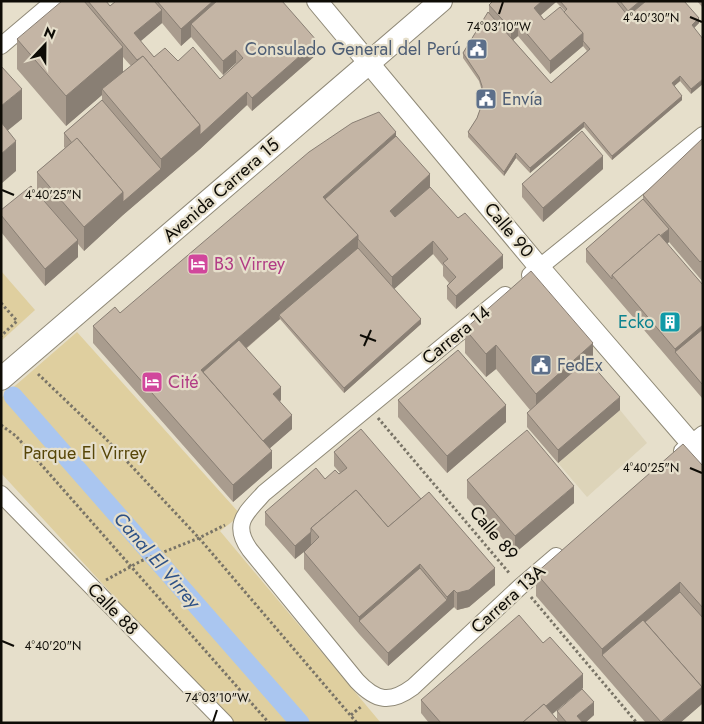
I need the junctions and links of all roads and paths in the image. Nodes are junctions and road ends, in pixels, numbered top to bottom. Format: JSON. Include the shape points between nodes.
{"nodes":[{"id":1,"x":54,"y":1,"type":"edge"},
{"id":2,"x":317,"y":1,"type":"edge"},
{"id":3,"x":441,"y":1,"type":"edge"},
{"id":4,"x":1,"y":46,"type":"edge"},
{"id":5,"x":370,"y":63,"type":"junction"},
{"id":6,"x":703,"y":135,"type":"edge"},
{"id":7,"x":539,"y":267,"type":"junction"},
{"id":8,"x":1,"y":303,"type":"edge"},
{"id":9,"x":1,"y":336,"type":"edge"},
{"id":10,"x":24,"y":358,"type":"junction"},
{"id":11,"x":1,"y":380,"type":"edge"},
{"id":12,"x":368,"y":406,"type":"junction"},
{"id":13,"x":1,"y":425,"type":"edge"},
{"id":14,"x":699,"y":445,"type":"edge"},
{"id":15,"x":669,"y":462,"type":"edge"},
{"id":16,"x":1,"y":494,"type":"edge"},
{"id":17,"x":244,"y":515,"type":"junction"},
{"id":18,"x":199,"y":538,"type":"junction"},
{"id":19,"x":565,"y":549,"type":"edge"},
{"id":20,"x":131,"y":566,"type":"junction"},
{"id":21,"x":521,"y":586,"type":"junction"},
{"id":22,"x":92,"y":587,"type":"junction"},
{"id":23,"x":222,"y":722,"type":"edge"},
{"id":24,"x":269,"y":723,"type":"edge"},
{"id":25,"x":357,"y":723,"type":"edge"},
{"id":26,"x":637,"y":723,"type":"edge"}],
"edges":[{"from":1,"to":4,"type":"street"},
{"from":2,"to":5,"type":"street","name":"Calle 90"},
{"from":3,"to":5,"type":"main road","name":"Avenida Carrera 15"},
{"from":5,"to":7,"type":"street","name":"Calle 90"},
{"from":5,"to":10,"type":"main road","name":"Avenida Carrera 15"},
{"from":6,"to":7,"type":"street","name":"Carrera 14"},
{"from":7,"to":12,"type":"street","name":"Carrera 14"},
{"from":7,"to":14,"type":"street","name":"Calle 90"},
{"from":8,"to":9,"type":"path","via":[[17,321]]},
{"from":10,"to":11,"type":"main road","name":"Avenida Carrera 15"},
{"from":10,"to":18,"type":"path"},
{"from":12,"to":17,"type":"street","name":"Carrera 14","via":[[264,493]]},
{"from":12,"to":21,"type":"path","name":"Calle 89"},
{"from":13,"to":20,"type":"path","via":[[16,436]]},
{"from":14,"to":15,"type":"street"},
{"from":16,"to":22,"type":"street","name":"Calle 88"},
{"from":17,"to":18,"type":"path"},
{"from":17,"to":21,"type":"street","name":"Carrera 13A","via":[[240,530],[250,550],[356,681],[375,696],[399,697],[413,688]]},
{"from":18,"to":20,"type":"path"},
{"from":18,"to":25,"type":"path"},
{"from":19,"to":21,"type":"street","name":"Carrera 13A"},
{"from":20,"to":22,"type":"path"},
{"from":20,"to":24,"type":"path"},
{"from":21,"to":26,"type":"path","name":"Calle 89"},
{"from":22,"to":23,"type":"street","name":"Calle 88"}]}
